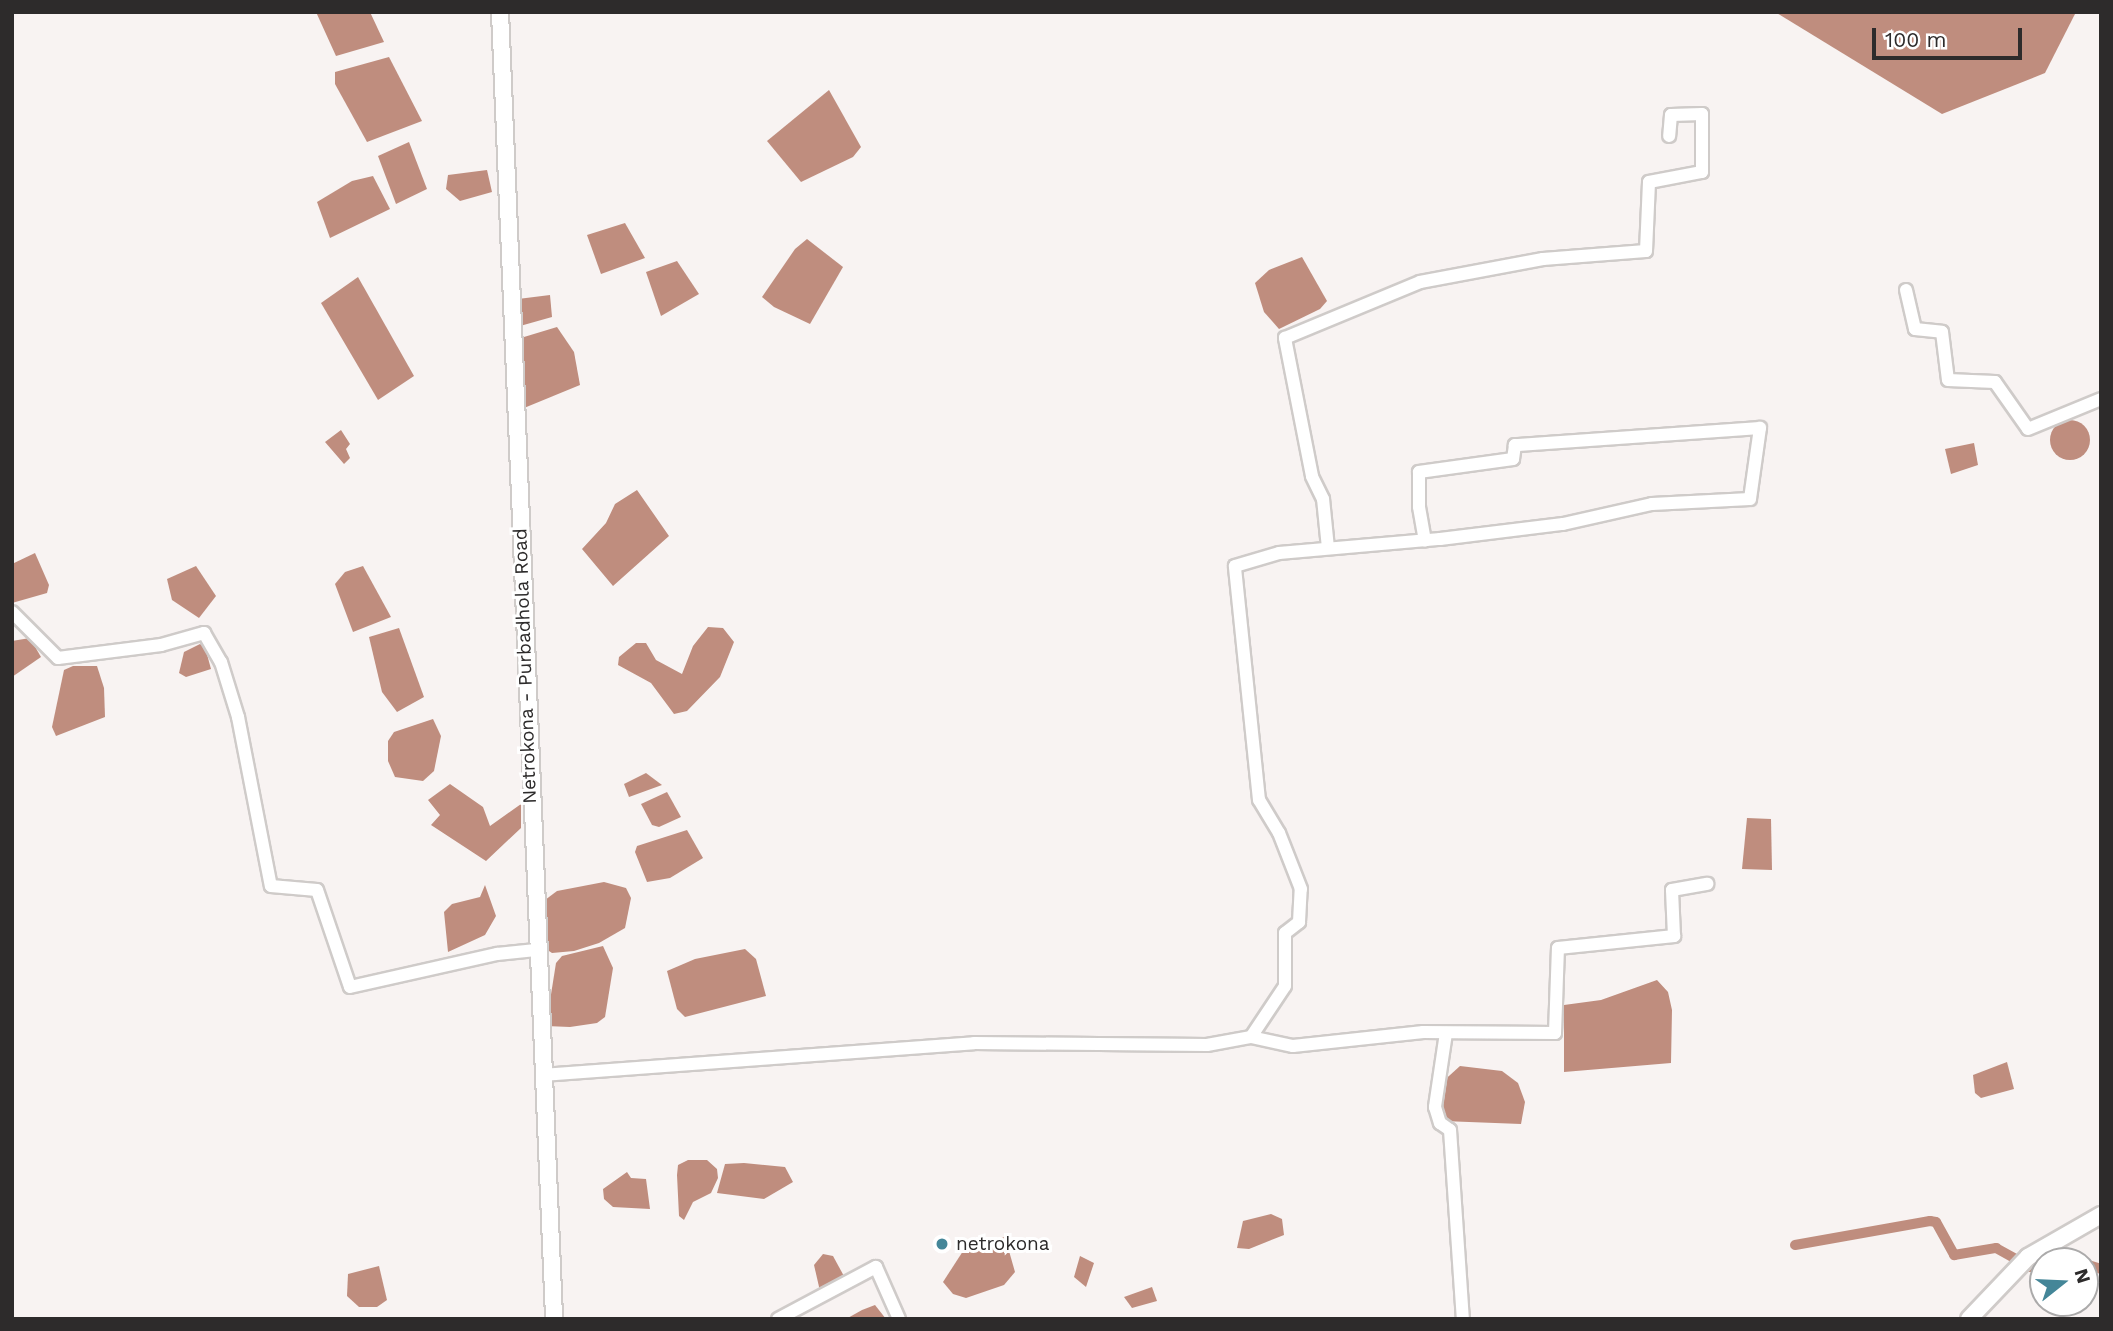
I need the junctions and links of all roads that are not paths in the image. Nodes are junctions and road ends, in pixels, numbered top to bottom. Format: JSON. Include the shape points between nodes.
{"nodes":[{"id":1,"x":500,"y":12,"type":"edge"},
{"id":2,"x":1669,"y":136,"type":"dead end"},
{"id":3,"x":1906,"y":289,"type":"dead end"},
{"id":4,"x":2101,"y":399,"type":"edge"},
{"id":5,"x":1425,"y":540,"type":"junction"},
{"id":6,"x":1328,"y":548,"type":"junction"},
{"id":7,"x":12,"y":612,"type":"edge"},
{"id":8,"x":1707,"y":884,"type":"dead end"},
{"id":9,"x":536,"y":950,"type":"junction"},
{"id":10,"x":1446,"y":1033,"type":"junction"},
{"id":11,"x":1251,"y":1037,"type":"junction"},
{"id":12,"x":541,"y":1076,"type":"junction"},
{"id":13,"x":2101,"y":1215,"type":"edge"},
{"id":14,"x":554,"y":1319,"type":"edge"},
{"id":15,"x":778,"y":1319,"type":"edge"},
{"id":16,"x":899,"y":1319,"type":"edge"},
{"id":17,"x":1463,"y":1319,"type":"edge"},
{"id":18,"x":1969,"y":1319,"type":"edge"}],
"edges":[{"from":1,"to":9,"type":"main road","name":"Netrokona - Purbadhola Road"},
{"from":2,"to":6,"type":"street","via":[[1671,115],[1702,114],[1702,172],[1649,182],[1646,251],[1543,259],[1420,282],[1285,338],[1312,476],[1322,499]]},
{"from":3,"to":4,"type":"street","via":[[1915,329],[1942,332],[1948,380],[1995,382],[2028,429]]},
{"from":5,"to":5,"type":"street","via":[[1563,524],[1652,504],[1750,499],[1760,428],[1515,445],[1513,459],[1419,472]]},
{"from":5,"to":6,"type":"street"},
{"from":6,"to":11,"type":"street","via":[[1279,553],[1234,566],[1258,800],[1279,833],[1301,889],[1299,922],[1285,933],[1285,986]]},
{"from":7,"to":9,"type":"street","via":[[58,658],[161,645],[204,633],[221,662],[238,717],[271,886],[317,890],[350,987],[497,954]]},
{"from":8,"to":10,"type":"street","via":[[1672,890],[1674,936],[1558,948],[1555,1033]]},
{"from":9,"to":12,"type":"main road","name":"Netrokona - Purbadhola Road"},
{"from":10,"to":11,"type":"street","via":[[1293,1046]]},
{"from":10,"to":17,"type":"street","via":[[1435,1107],[1440,1123],[1450,1130]]},
{"from":11,"to":12,"type":"street","via":[[1207,1045],[974,1042]]},
{"from":12,"to":14,"type":"main road","name":"Netrokona - Purbadhola Road"},
{"from":13,"to":18,"type":"main road","via":[[2023,1263]]},
{"from":15,"to":16,"type":"street","via":[[876,1267]]}]}
